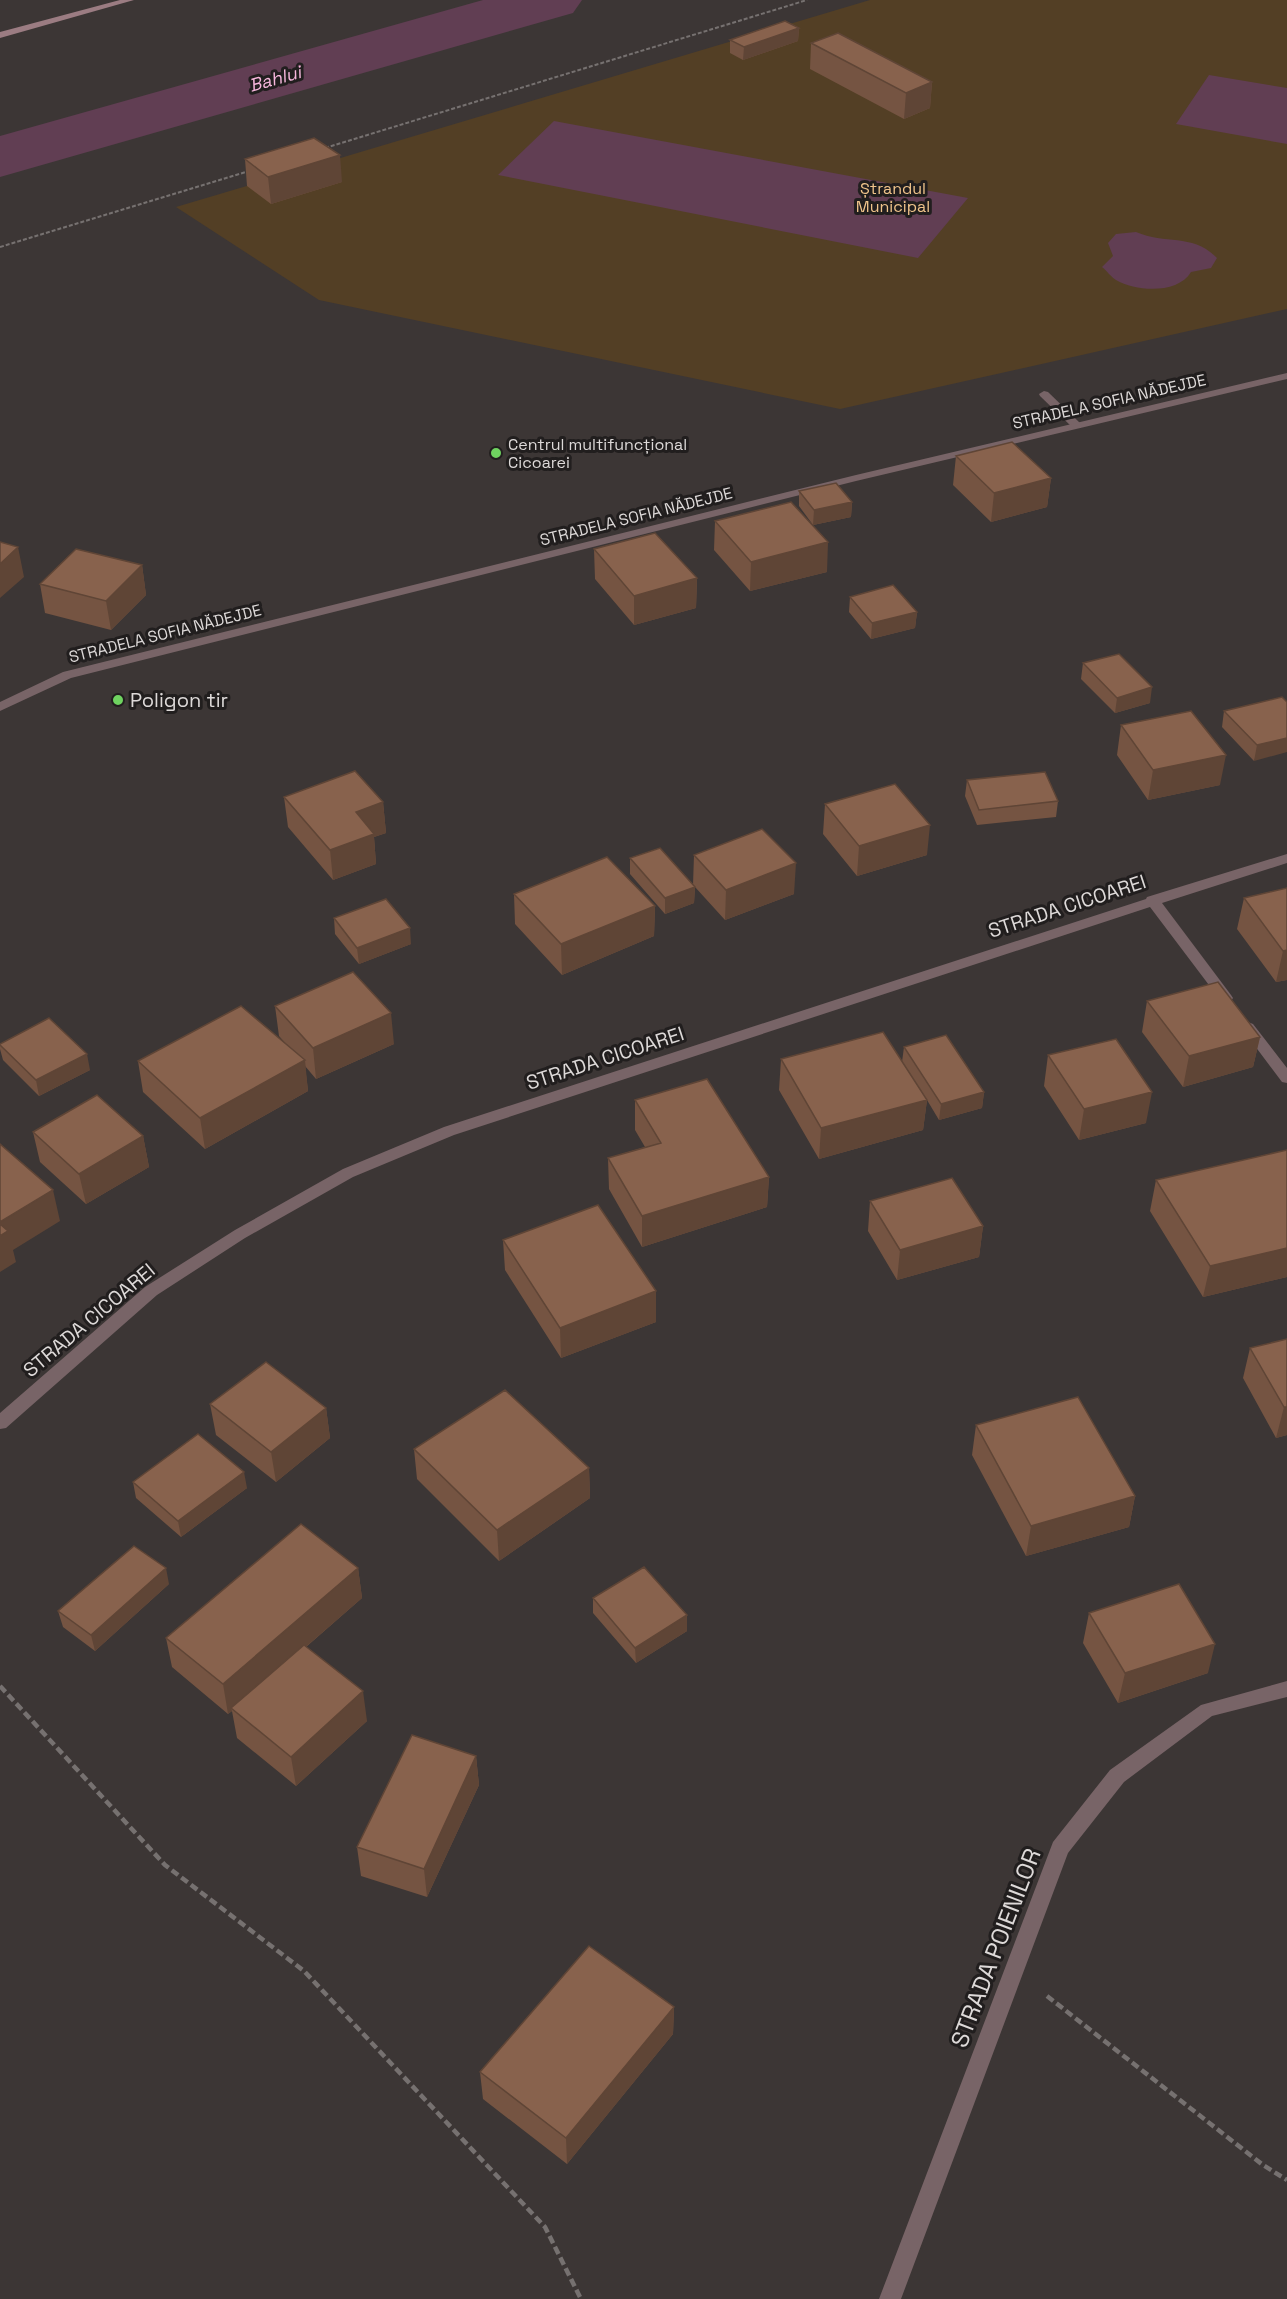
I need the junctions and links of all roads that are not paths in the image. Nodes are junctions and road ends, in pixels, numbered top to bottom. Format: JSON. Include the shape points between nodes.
{"nodes":[{"id":1,"x":129,"y":0,"type":"edge"},
{"id":2,"x":0,"y":34,"type":"edge"},
{"id":3,"x":1287,"y":376,"type":"edge"},
{"id":4,"x":1044,"y":394,"type":"dead end"},
{"id":5,"x":1077,"y":426,"type":"junction"},
{"id":6,"x":0,"y":707,"type":"edge"},
{"id":7,"x":1287,"y":858,"type":"edge"},
{"id":8,"x":1152,"y":900,"type":"junction"},
{"id":9,"x":1287,"y":1078,"type":"edge"},
{"id":10,"x":0,"y":1423,"type":"edge"},
{"id":11,"x":1287,"y":1689,"type":"edge"},
{"id":12,"x":890,"y":2299,"type":"edge"}],
"edges":[{"from":1,"to":2,"type":"street"},
{"from":3,"to":5,"type":"street","name":"STRADELA SOFIA NĂDEJDE"},
{"from":4,"to":5,"type":"street"},
{"from":5,"to":6,"type":"street","name":"STRADELA SOFIA NĂDEJDE","via":[[67,675]]},
{"from":7,"to":8,"type":"street","name":"STRADA CICOAREI"},
{"from":8,"to":9,"type":"street"},
{"from":8,"to":10,"type":"street","name":"STRADA CICOAREI","via":[[449,1131],[348,1173],[240,1234],[151,1291]]},
{"from":11,"to":12,"type":"street","name":"STRADA POIENILOR","via":[[1207,1710],[1118,1776],[1060,1848]]}]}
